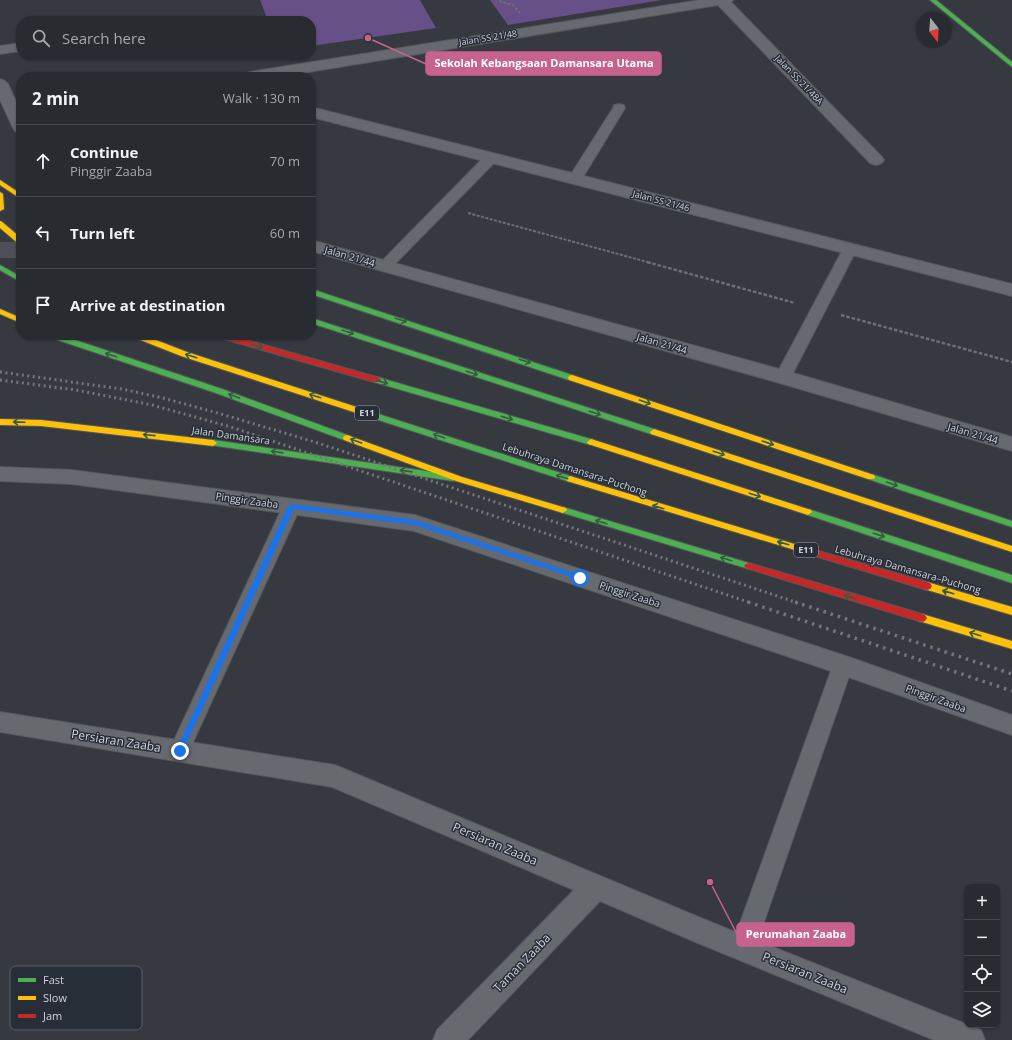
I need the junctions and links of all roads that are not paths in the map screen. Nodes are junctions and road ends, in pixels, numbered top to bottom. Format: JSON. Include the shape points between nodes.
{"nodes":[{"id":1,"x":724,"y":0,"type":"edge"},
{"id":2,"x":933,"y":0,"type":"edge"},
{"id":3,"x":16,"y":48,"type":"edge"},
{"id":4,"x":0,"y":50,"type":"edge"},
{"id":5,"x":1012,"y":65,"type":"edge"},
{"id":6,"x":283,"y":72,"type":"edge"},
{"id":7,"x":0,"y":84,"type":"edge"},
{"id":8,"x":620,"y":108,"type":"dead end"},
{"id":9,"x":16,"y":113,"type":"edge"},
{"id":10,"x":316,"y":113,"type":"edge"},
{"id":11,"x":491,"y":158,"type":"junction"},
{"id":12,"x":876,"y":160,"type":"dead end"},
{"id":13,"x":575,"y":179,"type":"junction"},
{"id":14,"x":0,"y":182,"type":"edge"},
{"id":15,"x":16,"y":193,"type":"edge"},
{"id":16,"x":0,"y":194,"type":"edge"},
{"id":17,"x":0,"y":209,"type":"edge"},
{"id":18,"x":0,"y":224,"type":"edge"},
{"id":19,"x":16,"y":236,"type":"edge"},
{"id":20,"x":0,"y":237,"type":"edge"},
{"id":21,"x":16,"y":238,"type":"edge"},
{"id":22,"x":316,"y":246,"type":"edge"},
{"id":23,"x":850,"y":249,"type":"junction"},
{"id":24,"x":385,"y":266,"type":"junction"},
{"id":25,"x":0,"y":267,"type":"edge"},
{"id":26,"x":16,"y":277,"type":"edge"},
{"id":27,"x":1012,"y":290,"type":"edge"},
{"id":28,"x":316,"y":293,"type":"edge"},
{"id":29,"x":0,"y":311,"type":"edge"},
{"id":30,"x":16,"y":319,"type":"edge"},
{"id":31,"x":316,"y":322,"type":"edge"},
{"id":32,"x":67,"y":340,"type":"edge"},
{"id":33,"x":149,"y":340,"type":"edge"},
{"id":34,"x":237,"y":340,"type":"edge"},
{"id":35,"x":783,"y":377,"type":"junction"},
{"id":36,"x":0,"y":422,"type":"edge"},
{"id":37,"x":1012,"y":444,"type":"edge"},
{"id":38,"x":0,"y":474,"type":"edge"},
{"id":39,"x":458,"y":479,"type":"junction"},
{"id":40,"x":292,"y":506,"type":"junction"},
{"id":41,"x":1012,"y":524,"type":"edge"},
{"id":42,"x":1012,"y":549,"type":"edge"},
{"id":43,"x":1012,"y":579,"type":"edge"},
{"id":44,"x":1012,"y":611,"type":"edge"},
{"id":45,"x":1012,"y":645,"type":"edge"},
{"id":46,"x":844,"y":665,"type":"junction"},
{"id":47,"x":0,"y":722,"type":"edge"},
{"id":48,"x":1012,"y":725,"type":"edge"},
{"id":49,"x":180,"y":751,"type":"junction"},
{"id":50,"x":595,"y":887,"type":"junction"},
{"id":51,"x":743,"y":948,"type":"junction"},
{"id":52,"x":448,"y":1040,"type":"edge"},
{"id":53,"x":968,"y":1040,"type":"edge"}],
"edges":[{"from":1,"to":6,"type":"street","name":"Jalan SS 21/48"},
{"from":1,"to":12,"type":"street","name":"Jalan SS 21/48A"},
{"from":2,"to":5,"type":"main road"},
{"from":3,"to":4,"type":"lane"},
{"from":7,"to":9,"type":"street"},
{"from":8,"to":13,"type":"lane"},
{"from":10,"to":11,"type":"street","name":"Jalan SS 21/46"},
{"from":11,"to":13,"type":"street","name":"Jalan SS 21/46"},
{"from":11,"to":24,"type":"lane"},
{"from":13,"to":23,"type":"street","name":"Jalan SS 21/46"},
{"from":14,"to":15,"type":"main road"},
{"from":16,"to":17,"type":"main road"},
{"from":18,"to":21,"type":"main road","bridge":true},
{"from":19,"to":20,"type":"main road"},
{"from":22,"to":24,"type":"street","name":"Jalan 21/44"},
{"from":23,"to":27,"type":"street","name":"Jalan SS 21/46"},
{"from":23,"to":35,"type":"lane"},
{"from":24,"to":35,"type":"street","name":"Jalan 21/44"},
{"from":25,"to":26,"type":"main road"},
{"from":28,"to":41,"type":"main road","one_way":true},
{"from":29,"to":30,"type":"main road"},
{"from":31,"to":42,"type":"main road","one_way":true},
{"from":39,"to":32,"type":"main road","one_way":true,"via":[[219,391]]},
{"from":44,"to":33,"type":"main road","name":"Lebuhraya Damansara–Puchong","number":"E11","one_way":true,"via":[[599,489]]},
{"from":34,"to":43,"type":"main road","name":"Lebuhraya Damansara–Puchong","one_way":true,"via":[[625,452]]},
{"from":35,"to":37,"type":"street","name":"Jalan 21/44"},
{"from":39,"to":36,"type":"main road","name":"Jalan Damansara","one_way":true,"via":[[171,437],[40,423]]},
{"from":38,"to":40,"type":"street","name":"Pinggir Zaaba","via":[[72,477]]},
{"from":45,"to":39,"type":"main road","one_way":true},
{"from":40,"to":46,"type":"street","name":"Pinggir Zaaba","via":[[415,523]]},
{"from":40,"to":49,"type":"lane"},
{"from":46,"to":48,"type":"street","name":"Pinggir Zaaba"},
{"from":46,"to":51,"type":"lane"},
{"from":47,"to":49,"type":"street","name":"Persiaran Zaaba"},
{"from":49,"to":50,"type":"street","name":"Persiaran Zaaba","via":[[335,776]]},
{"from":50,"to":51,"type":"street","name":"Persiaran Zaaba"},
{"from":50,"to":52,"type":"street","name":"Taman Zaaba"},
{"from":51,"to":53,"type":"street","name":"Persiaran Zaaba"}]}
